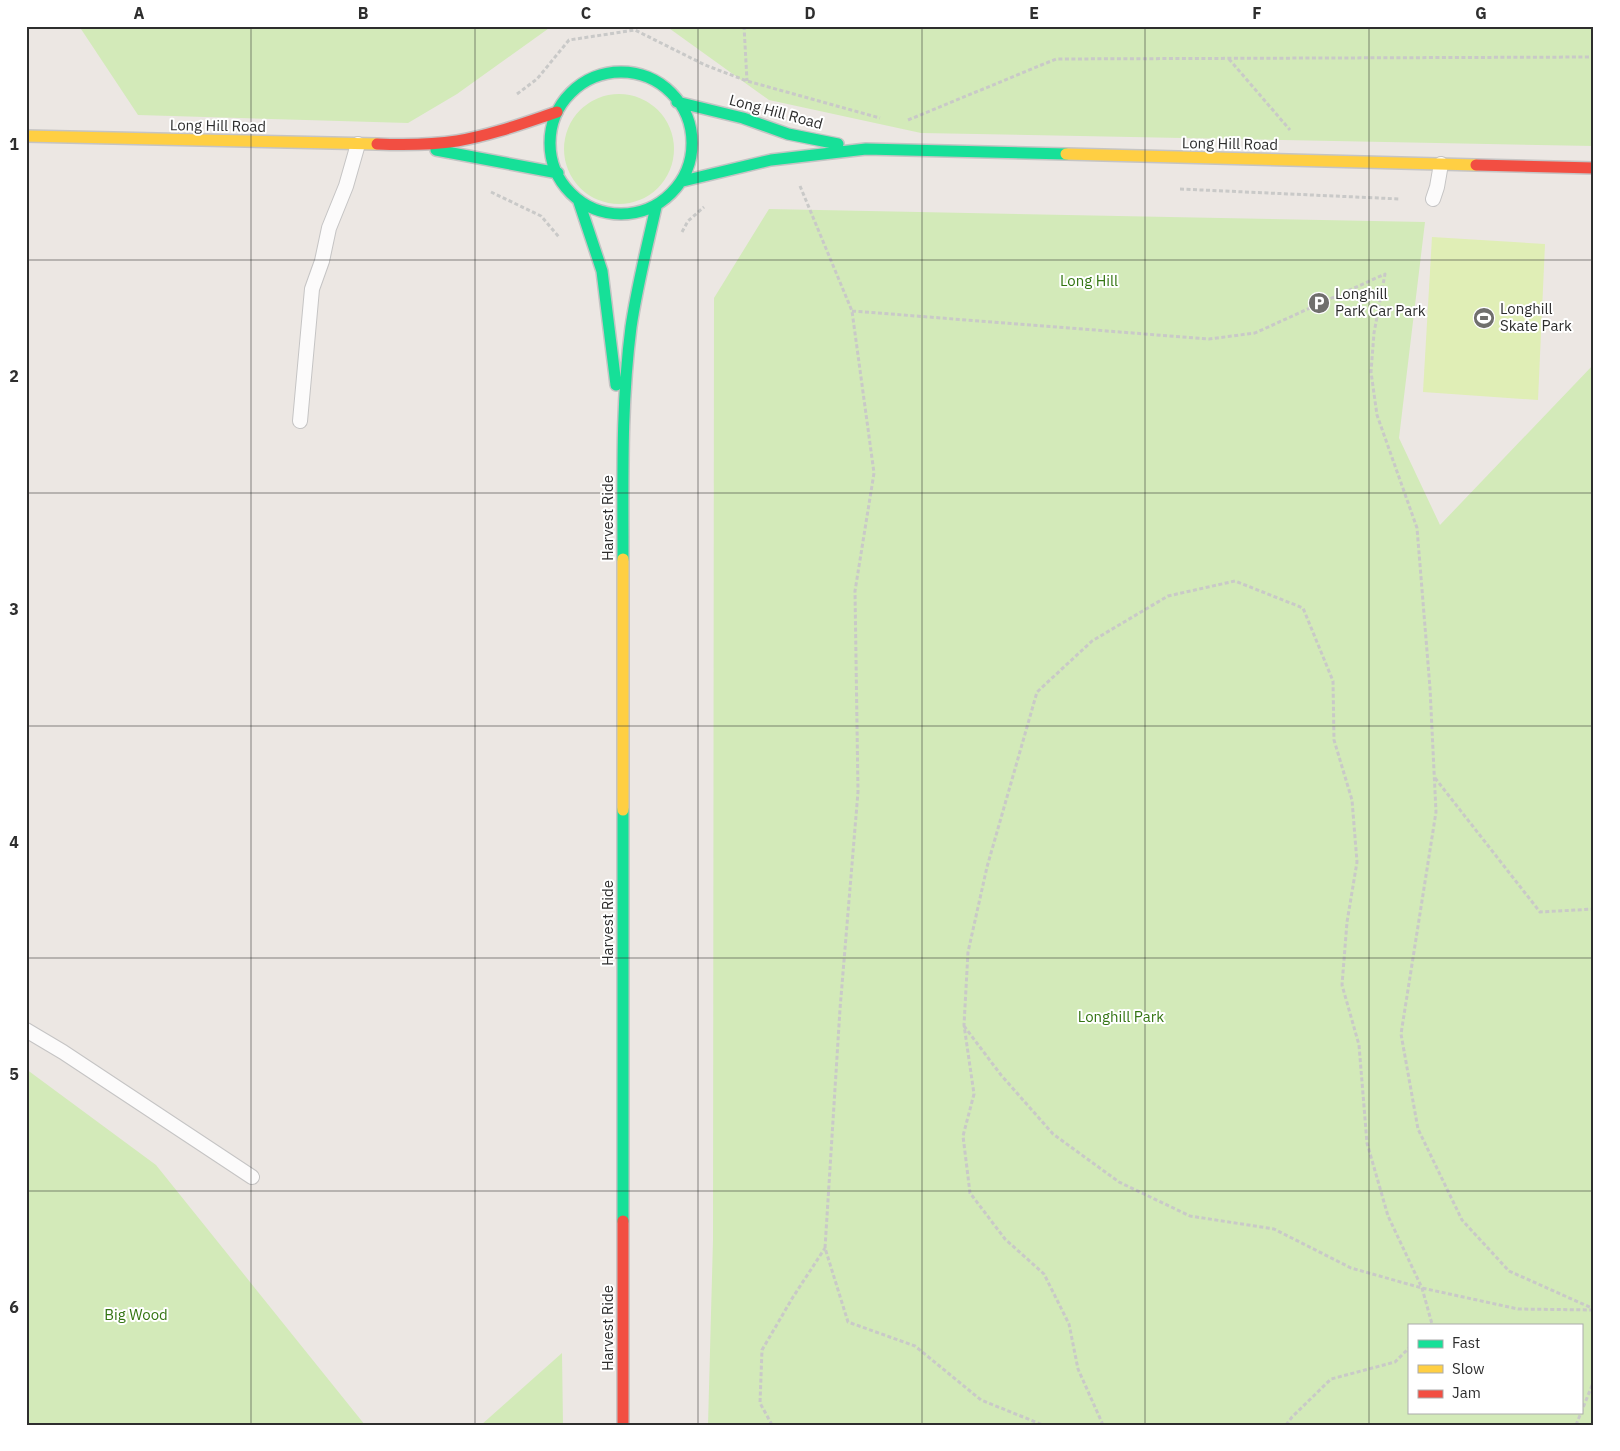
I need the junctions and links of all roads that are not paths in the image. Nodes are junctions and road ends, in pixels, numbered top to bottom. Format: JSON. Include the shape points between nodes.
{"nodes":[{"id":1,"x":678,"y":102,"type":"junction"},
{"id":2,"x":557,"y":112,"type":"junction"},
{"id":3,"x":26,"y":136,"type":"edge"},
{"id":4,"x":358,"y":144,"type":"junction"},
{"id":5,"x":410,"y":145,"type":"junction"},
{"id":6,"x":866,"y":149,"type":"junction"},
{"id":7,"x":1441,"y":164,"type":"junction"},
{"id":8,"x":1594,"y":168,"type":"edge"},
{"id":9,"x":558,"y":173,"type":"junction"},
{"id":10,"x":683,"y":181,"type":"junction"},
{"id":11,"x":1433,"y":199,"type":"dead end"},
{"id":12,"x":578,"y":202,"type":"junction"},
{"id":13,"x":656,"y":207,"type":"junction"},
{"id":14,"x":300,"y":421,"type":"dead end"},
{"id":15,"x":623,"y":421,"type":"junction"},
{"id":16,"x":26,"y":1030,"type":"edge"},
{"id":17,"x":252,"y":1177,"type":"dead end"},
{"id":18,"x":623,"y":1425,"type":"edge"}],
"edges":[{"from":1,"to":2,"type":"street","via":[[653,79],[629,72],[614,72],[590,78],[579,85]]},
{"from":1,"to":6,"type":"street","name":"Long Hill Road","via":[[743,118],[788,134]]},
{"from":1,"to":10,"type":"street","via":[[686,113],[694,142],[690,167]]},
{"from":2,"to":5,"type":"street","name":"Long Hill Road","via":[[511,128],[457,141]]},
{"from":2,"to":9,"type":"street","via":[[549,148]]},
{"from":3,"to":4,"type":"street","name":"Long Hill Road"},
{"from":4,"to":5,"type":"street","name":"Long Hill Road"},
{"from":4,"to":14,"type":"lane","via":[[312,289]]},
{"from":5,"to":9,"type":"street","name":"Long Hill Road"},
{"from":6,"to":7,"type":"street","name":"Long Hill Road"},
{"from":6,"to":10,"type":"street","name":"Long Hill Road","via":[[771,160]]},
{"from":7,"to":8,"type":"street","name":"Long Hill Road"},
{"from":7,"to":11,"type":"lane"},
{"from":9,"to":12,"type":"street","via":[[561,182]]},
{"from":10,"to":13,"type":"street"},
{"from":12,"to":13,"type":"street","via":[[617,216],[633,215]]},
{"from":12,"to":15,"type":"street","name":"Harvest Ride","via":[[602,270],[611,364]]},
{"from":13,"to":15,"type":"street","name":"Harvest Ride","via":[[637,288]]},
{"from":15,"to":18,"type":"street","name":"Harvest Ride"},
{"from":16,"to":17,"type":"lane"}]}
